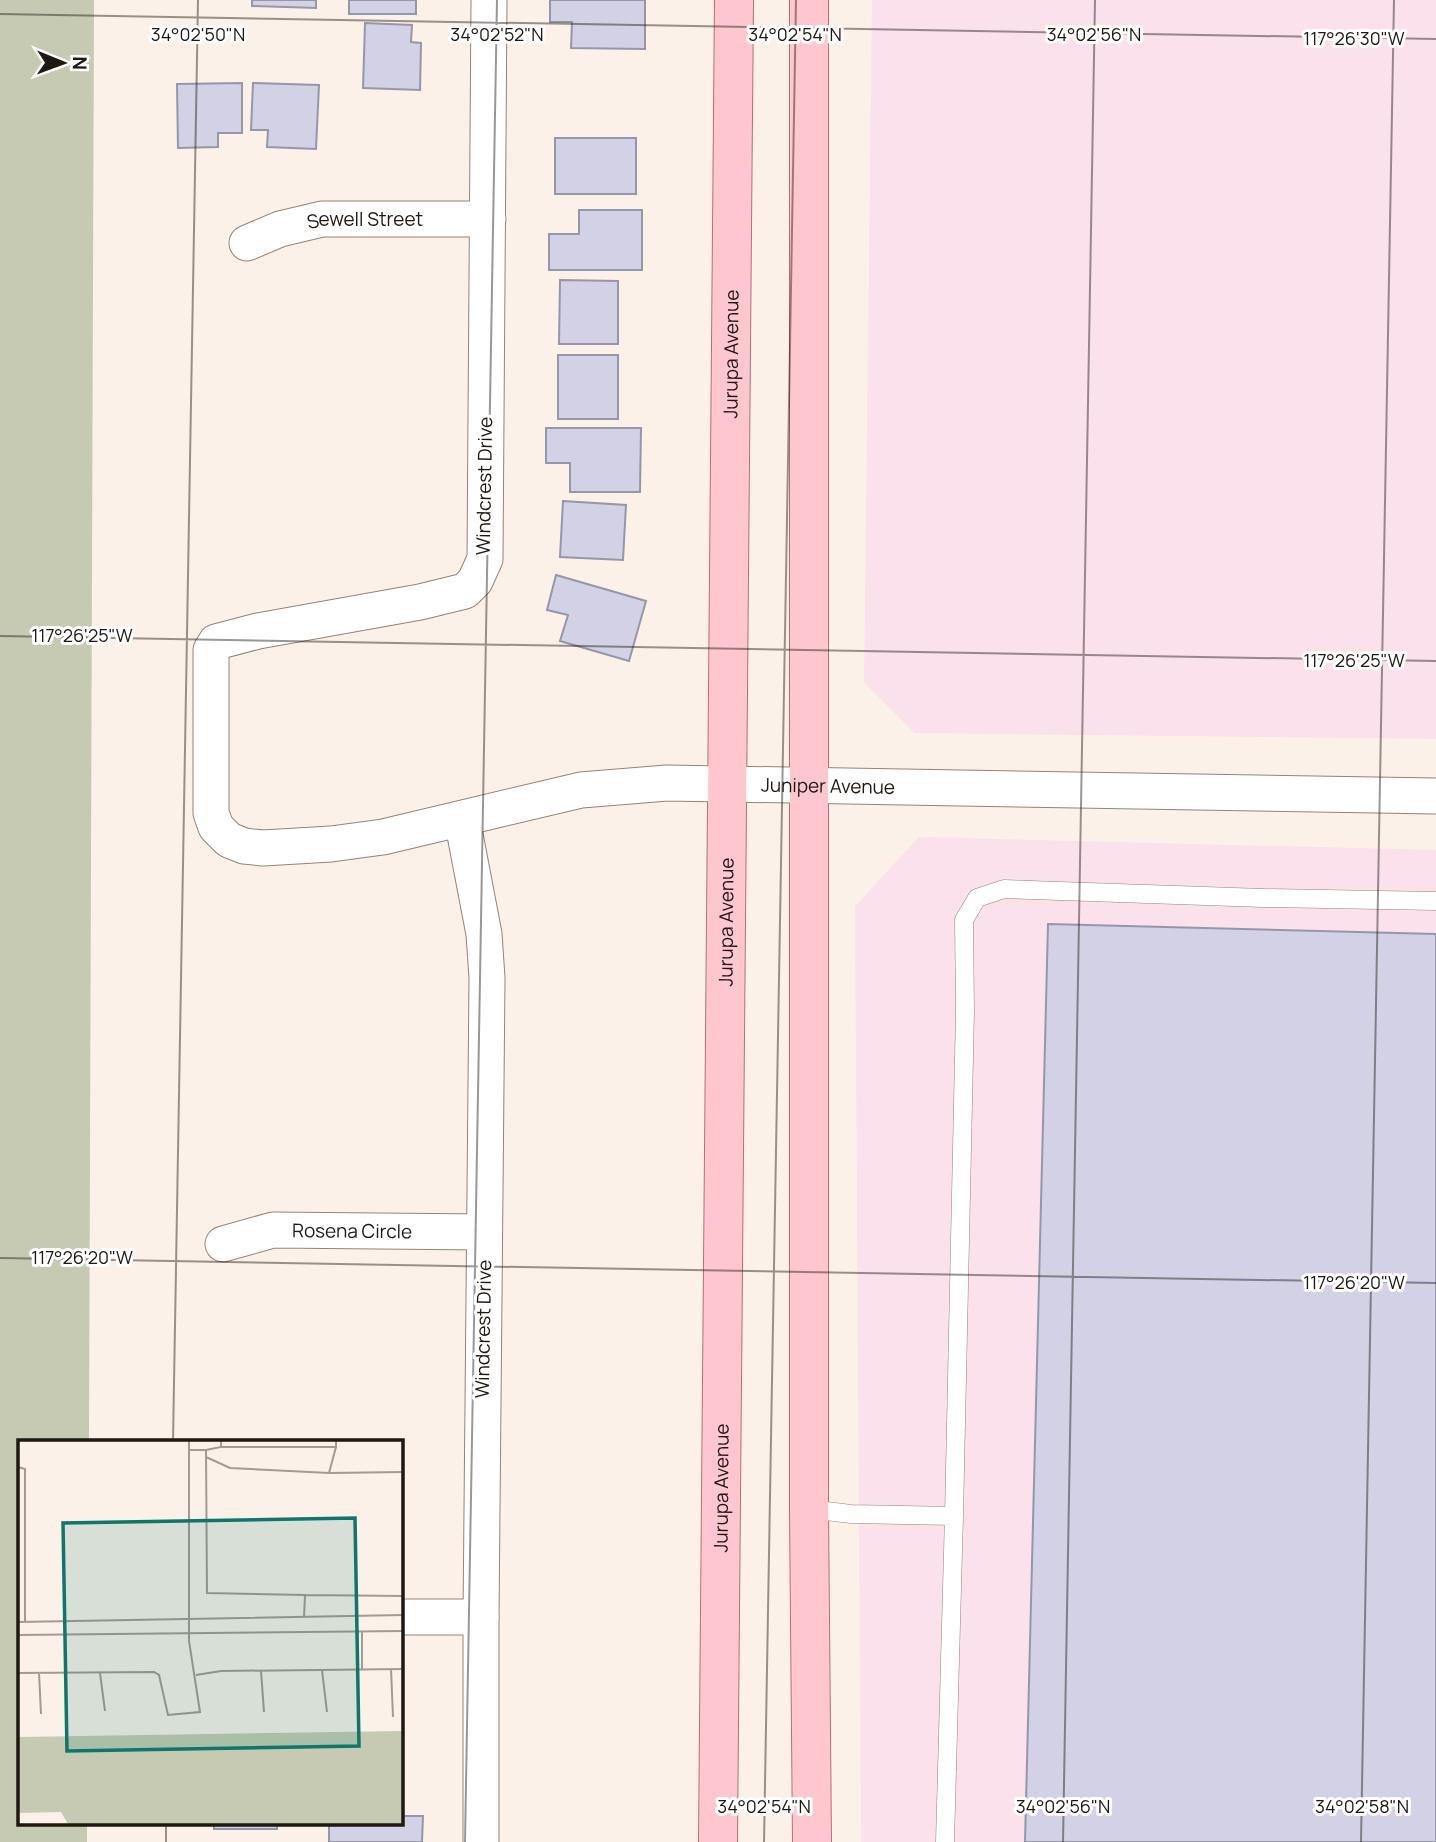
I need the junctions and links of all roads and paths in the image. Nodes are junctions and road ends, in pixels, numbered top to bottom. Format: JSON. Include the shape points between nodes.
{"nodes":[{"id":1,"x":489,"y":0,"type":"edge"},
{"id":2,"x":734,"y":0,"type":"edge"},
{"id":3,"x":809,"y":0,"type":"edge"},
{"id":4,"x":488,"y":219,"type":"junction"},
{"id":5,"x":247,"y":243,"type":"dead end"},
{"id":6,"x":727,"y":783,"type":"junction"},
{"id":7,"x":808,"y":784,"type":"junction"},
{"id":8,"x":1436,"y":796,"type":"edge"},
{"id":9,"x":462,"y":818,"type":"junction"},
{"id":10,"x":229,"y":839,"type":"joint"},
{"id":11,"x":1436,"y":901,"type":"edge"},
{"id":12,"x":484,"y":1232,"type":"junction"},
{"id":13,"x":223,"y":1244,"type":"dead end"},
{"id":14,"x":808,"y":1509,"type":"junction"},
{"id":15,"x":954,"y":1516,"type":"junction"},
{"id":16,"x":481,"y":1616,"type":"junction"},
{"id":17,"x":402,"y":1617,"type":"edge"},
{"id":18,"x":481,"y":1842,"type":"edge"},
{"id":19,"x":718,"y":1842,"type":"edge"},
{"id":20,"x":811,"y":1842,"type":"edge"},
{"id":21,"x":945,"y":1842,"type":"edge"}],
"edges":[{"from":1,"to":4,"type":"street","name":"Windcrest Drive"},
{"from":2,"to":6,"type":"main road","name":"Jurupa Avenue"},
{"from":3,"to":7,"type":"main road"},
{"from":4,"to":5,"type":"street","name":"Sewell Street","via":[[321,219]]},
{"from":4,"to":10,"type":"street","name":"Windcrest Drive","via":[[485,559],[465,591],[216,642],[211,650],[211,813],[216,827]]},
{"from":6,"to":7,"type":"street","name":"Juniper Avenue"},
{"from":6,"to":9,"type":"street","name":"Juniper Avenue","via":[[581,790]]},
{"from":6,"to":19,"type":"main road","name":"Jurupa Avenue"},
{"from":7,"to":8,"type":"street","name":"Juniper Avenue"},
{"from":7,"to":14,"type":"main road"},
{"from":9,"to":10,"type":"street","name":"Juniper Avenue","via":[[331,845],[263,848]]},
{"from":9,"to":12,"type":"street","name":"Windcrest Drive","via":[[481,912],[488,978]]},
{"from":11,"to":15,"type":"lane","via":[[1004,889],[977,898],[964,920]]},
{"from":12,"to":13,"type":"street","name":"Rosena Circle","via":[[273,1230]]},
{"from":12,"to":16,"type":"street","name":"Windcrest Drive"},
{"from":14,"to":15,"type":"lane"},
{"from":14,"to":20,"type":"main road"},
{"from":15,"to":21,"type":"lane"},
{"from":16,"to":17,"type":"street"},
{"from":16,"to":18,"type":"street","name":"Windcrest Drive"}]}
